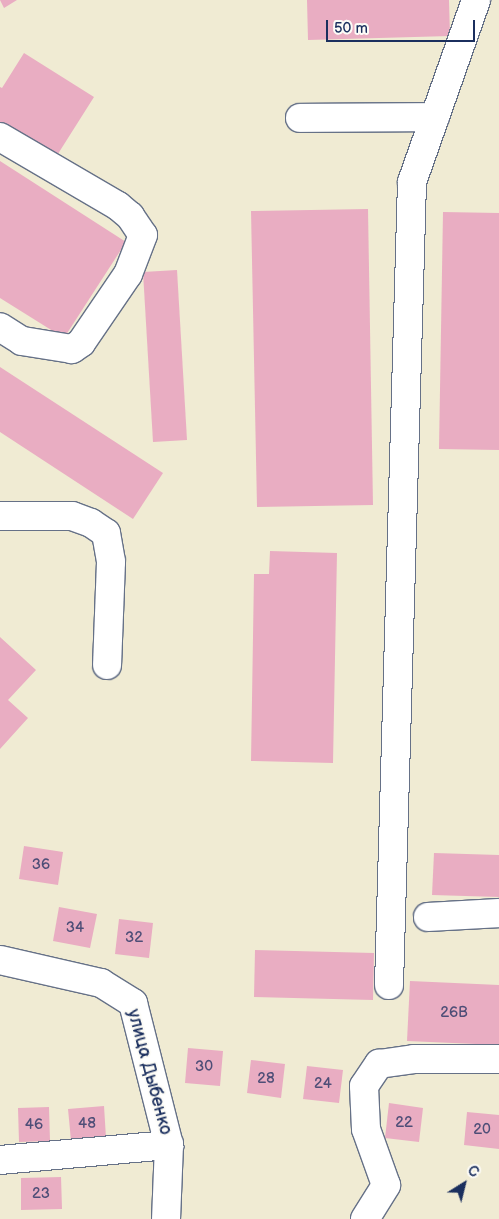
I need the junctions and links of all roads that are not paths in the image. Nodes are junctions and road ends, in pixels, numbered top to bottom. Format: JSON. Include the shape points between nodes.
{"nodes":[{"id":1,"x":476,"y":0,"type":"edge"},
{"id":2,"x":435,"y":117,"type":"junction"},
{"id":3,"x":300,"y":118,"type":"dead end"},
{"id":4,"x":0,"y":137,"type":"edge"},
{"id":5,"x":0,"y":327,"type":"edge"},
{"id":6,"x":0,"y":516,"type":"edge"},
{"id":7,"x":107,"y":665,"type":"dead end"},
{"id":8,"x":499,"y":913,"type":"edge"},
{"id":9,"x":428,"y":917,"type":"dead end"},
{"id":10,"x":0,"y":960,"type":"edge"},
{"id":11,"x":389,"y":985,"type":"dead end"},
{"id":12,"x":499,"y":1059,"type":"edge"},
{"id":13,"x":169,"y":1145,"type":"junction"},
{"id":14,"x":0,"y":1160,"type":"edge"},
{"id":15,"x":166,"y":1219,"type":"edge"},
{"id":16,"x":365,"y":1219,"type":"edge"}],
"edges":[{"from":1,"to":2,"type":"street"},
{"from":2,"to":3,"type":"street"},
{"from":2,"to":11,"type":"street","via":[[412,182]]},
{"from":4,"to":5,"type":"street","via":[[118,206],[130,216],[144,236],[128,274],[81,343],[72,349],[22,341]]},
{"from":6,"to":7,"type":"street","via":[[72,516],[106,533],[111,562]]},
{"from":8,"to":9,"type":"street"},
{"from":10,"to":13,"type":"street","name":"улица Дыбенко","via":[[101,984],[132,1003]]},
{"from":12,"to":16,"type":"street","via":[[414,1059],[379,1064],[364,1086],[366,1129],[386,1185]]},
{"from":13,"to":14,"type":"street"},
{"from":13,"to":15,"type":"street","name":"улица Дыбенко"}]}
